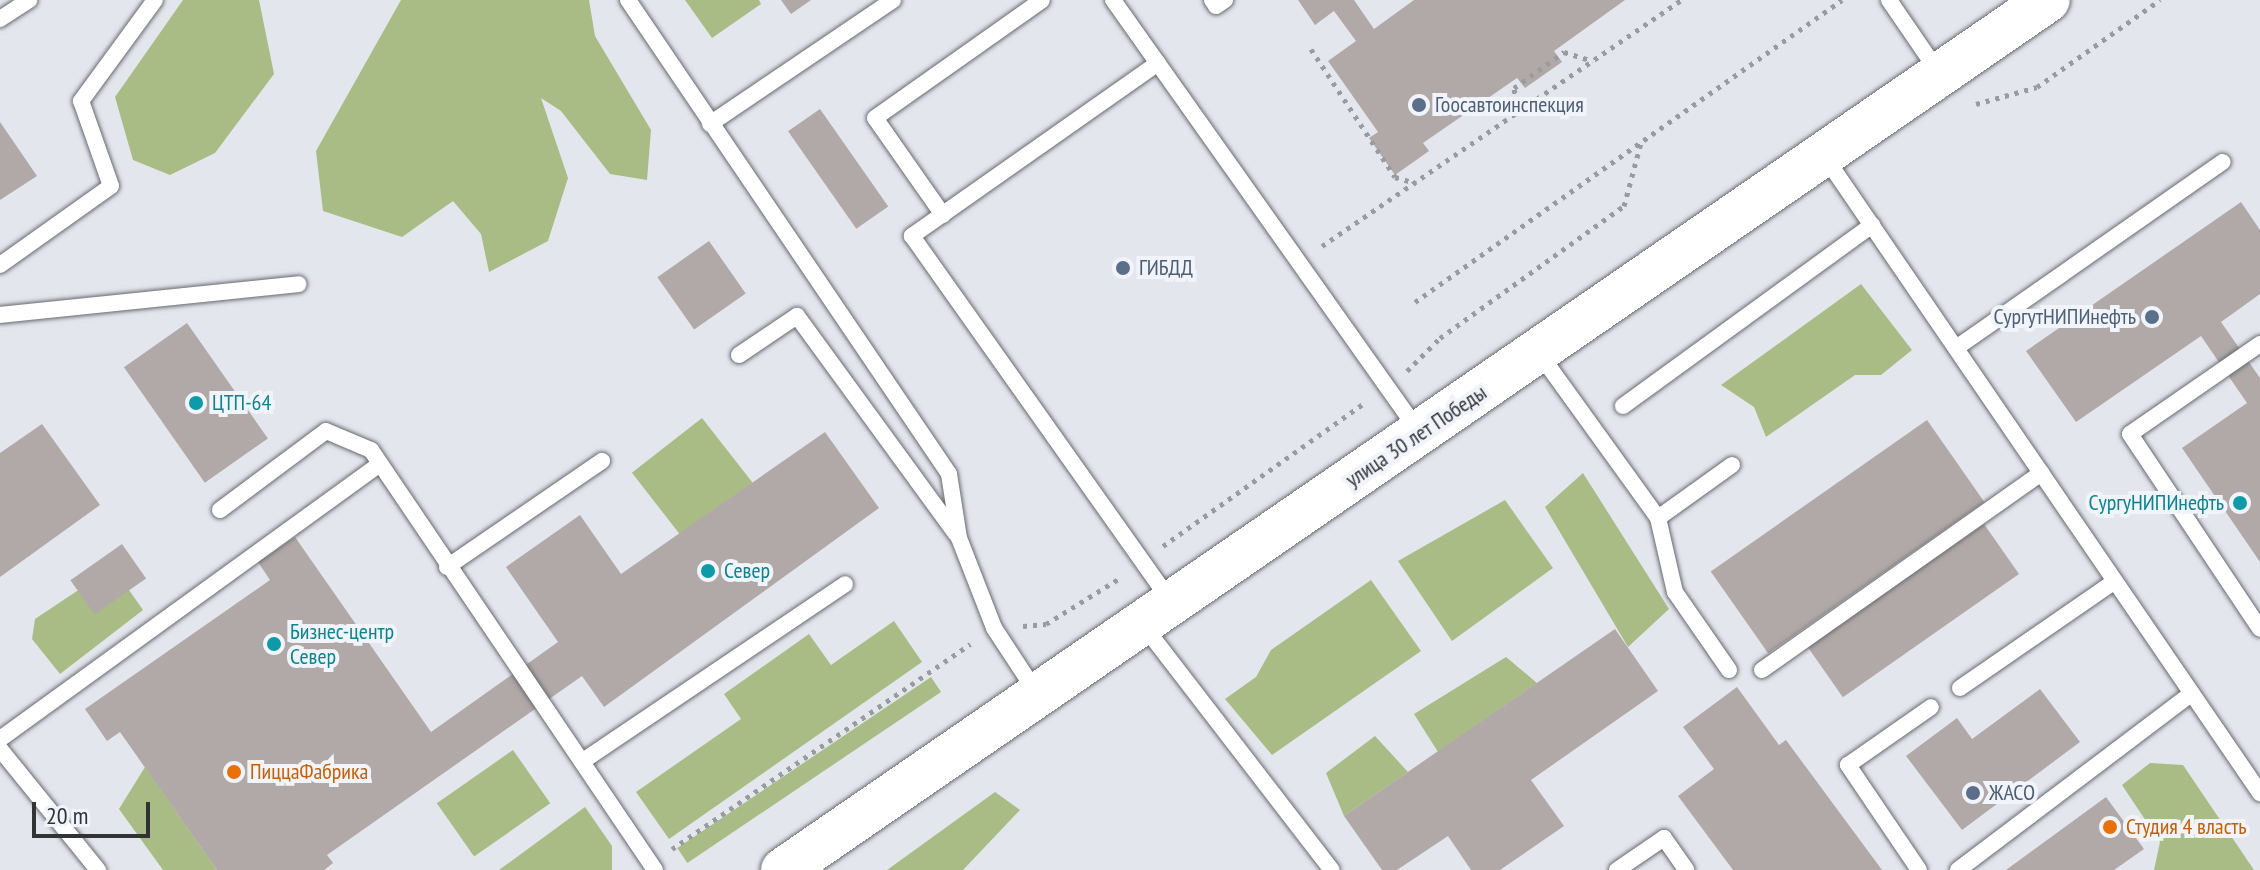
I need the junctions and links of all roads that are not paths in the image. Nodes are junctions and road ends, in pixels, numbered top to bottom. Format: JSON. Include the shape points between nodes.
{"nodes":[{"id":1,"x":29,"y":0,"type":"edge"},
{"id":2,"x":155,"y":0,"type":"edge"},
{"id":3,"x":628,"y":0,"type":"edge"},
{"id":4,"x":893,"y":0,"type":"edge"},
{"id":5,"x":1042,"y":0,"type":"edge"},
{"id":6,"x":1113,"y":0,"type":"edge"},
{"id":7,"x":1212,"y":0,"type":"edge"},
{"id":8,"x":1225,"y":0,"type":"edge"},
{"id":9,"x":1889,"y":0,"type":"edge"},
{"id":10,"x":2048,"y":0,"type":"edge"},
{"id":11,"x":0,"y":19,"type":"edge"},
{"id":12,"x":1158,"y":63,"type":"junction"},
{"id":13,"x":1939,"y":74,"type":"junction"},
{"id":14,"x":710,"y":124,"type":"junction"},
{"id":15,"x":1824,"y":155,"type":"junction"},
{"id":16,"x":2223,"y":162,"type":"dead end"},
{"id":17,"x":943,"y":215,"type":"junction"},
{"id":18,"x":1872,"y":225,"type":"junction"},
{"id":19,"x":0,"y":265,"type":"edge"},
{"id":20,"x":298,"y":284,"type":"dead end"},
{"id":21,"x":0,"y":315,"type":"edge"},
{"id":22,"x":2260,"y":344,"type":"edge"},
{"id":23,"x":1956,"y":348,"type":"junction"},
{"id":24,"x":1538,"y":352,"type":"junction"},
{"id":25,"x":739,"y":355,"type":"dead end"},
{"id":26,"x":1623,"y":406,"type":"dead end"},
{"id":27,"x":1419,"y":433,"type":"junction"},
{"id":28,"x":602,"y":461,"type":"dead end"},
{"id":29,"x":380,"y":464,"type":"junction"},
{"id":30,"x":1732,"y":465,"type":"dead end"},
{"id":31,"x":2041,"y":473,"type":"junction"},
{"id":32,"x":220,"y":510,"type":"dead end"},
{"id":33,"x":1658,"y":518,"type":"junction"},
{"id":34,"x":959,"y":538,"type":"junction"},
{"id":35,"x":447,"y":567,"type":"junction"},
{"id":36,"x":2115,"y":581,"type":"junction"},
{"id":37,"x":845,"y":584,"type":"dead end"},
{"id":38,"x":1157,"y":613,"type":"junction"},
{"id":39,"x":2260,"y":629,"type":"edge"},
{"id":40,"x":1729,"y":670,"type":"dead end"},
{"id":41,"x":1762,"y":670,"type":"dead end"},
{"id":42,"x":1960,"y":688,"type":"dead end"},
{"id":43,"x":2192,"y":693,"type":"junction"},
{"id":44,"x":1038,"y":696,"type":"junction"},
{"id":45,"x":1931,"y":707,"type":"dead end"},
{"id":46,"x":0,"y":739,"type":"edge"},
{"id":47,"x":0,"y":749,"type":"edge"},
{"id":48,"x":583,"y":761,"type":"junction"},
{"id":49,"x":2260,"y":793,"type":"edge"},
{"id":50,"x":800,"y":865,"type":"edge"},
{"id":51,"x":653,"y":867,"type":"edge"},
{"id":52,"x":98,"y":870,"type":"edge"},
{"id":53,"x":1332,"y":870,"type":"edge"},
{"id":54,"x":1617,"y":870,"type":"edge"},
{"id":55,"x":1686,"y":870,"type":"edge"},
{"id":56,"x":1919,"y":870,"type":"edge"},
{"id":57,"x":1958,"y":870,"type":"edge"}],
"edges":[{"from":1,"to":11,"type":"lane"},
{"from":2,"to":19,"type":"lane","via":[[81,101],[111,186]]},
{"from":3,"to":14,"type":"lane"},
{"from":4,"to":14,"type":"lane"},
{"from":5,"to":17,"type":"lane","via":[[875,118]]},
{"from":6,"to":12,"type":"lane"},
{"from":7,"to":8,"type":"lane","via":[[1216,6]]},
{"from":9,"to":13,"type":"lane"},
{"from":10,"to":13,"type":"main road","name":"улица 30 лет Победы"},
{"from":12,"to":17,"type":"lane"},
{"from":12,"to":27,"type":"lane"},
{"from":13,"to":15,"type":"main road","name":"улица 30 лет Победы"},
{"from":14,"to":34,"type":"lane","via":[[949,474]]},
{"from":15,"to":18,"type":"lane"},
{"from":15,"to":24,"type":"main road","name":"улица 30 лет Победы"},
{"from":16,"to":23,"type":"lane"},
{"from":17,"to":38,"type":"lane","via":[[912,236],[1142,561]]},
{"from":18,"to":23,"type":"lane"},
{"from":18,"to":26,"type":"lane"},
{"from":20,"to":21,"type":"lane"},
{"from":22,"to":39,"type":"lane","via":[[2130,434]]},
{"from":23,"to":31,"type":"lane"},
{"from":24,"to":27,"type":"main road","name":"улица 30 лет Победы"},
{"from":24,"to":33,"type":"lane"},
{"from":25,"to":34,"type":"lane","via":[[797,316]]},
{"from":27,"to":38,"type":"main road","name":"улица 30 лет Победы"},
{"from":28,"to":35,"type":"lane"},
{"from":29,"to":32,"type":"lane","via":[[371,450],[326,431]]},
{"from":29,"to":35,"type":"lane"},
{"from":29,"to":46,"type":"lane"},
{"from":30,"to":33,"type":"lane"},
{"from":31,"to":36,"type":"lane"},
{"from":31,"to":41,"type":"lane"},
{"from":33,"to":40,"type":"lane","via":[[1675,592]]},
{"from":34,"to":44,"type":"lane","via":[[994,628]]},
{"from":35,"to":48,"type":"lane"},
{"from":36,"to":42,"type":"lane"},
{"from":36,"to":43,"type":"lane"},
{"from":37,"to":48,"type":"lane"},
{"from":38,"to":44,"type":"main road","name":"улица 30 лет Победы"},
{"from":38,"to":53,"type":"lane"},
{"from":43,"to":49,"type":"lane"},
{"from":43,"to":57,"type":"lane"},
{"from":44,"to":50,"type":"main road","name":"улица 30 лет Победы"},
{"from":45,"to":56,"type":"lane","via":[[1848,765]]},
{"from":47,"to":52,"type":"lane"},
{"from":48,"to":51,"type":"lane"},
{"from":54,"to":55,"type":"lane","via":[[1664,838]]}]}
